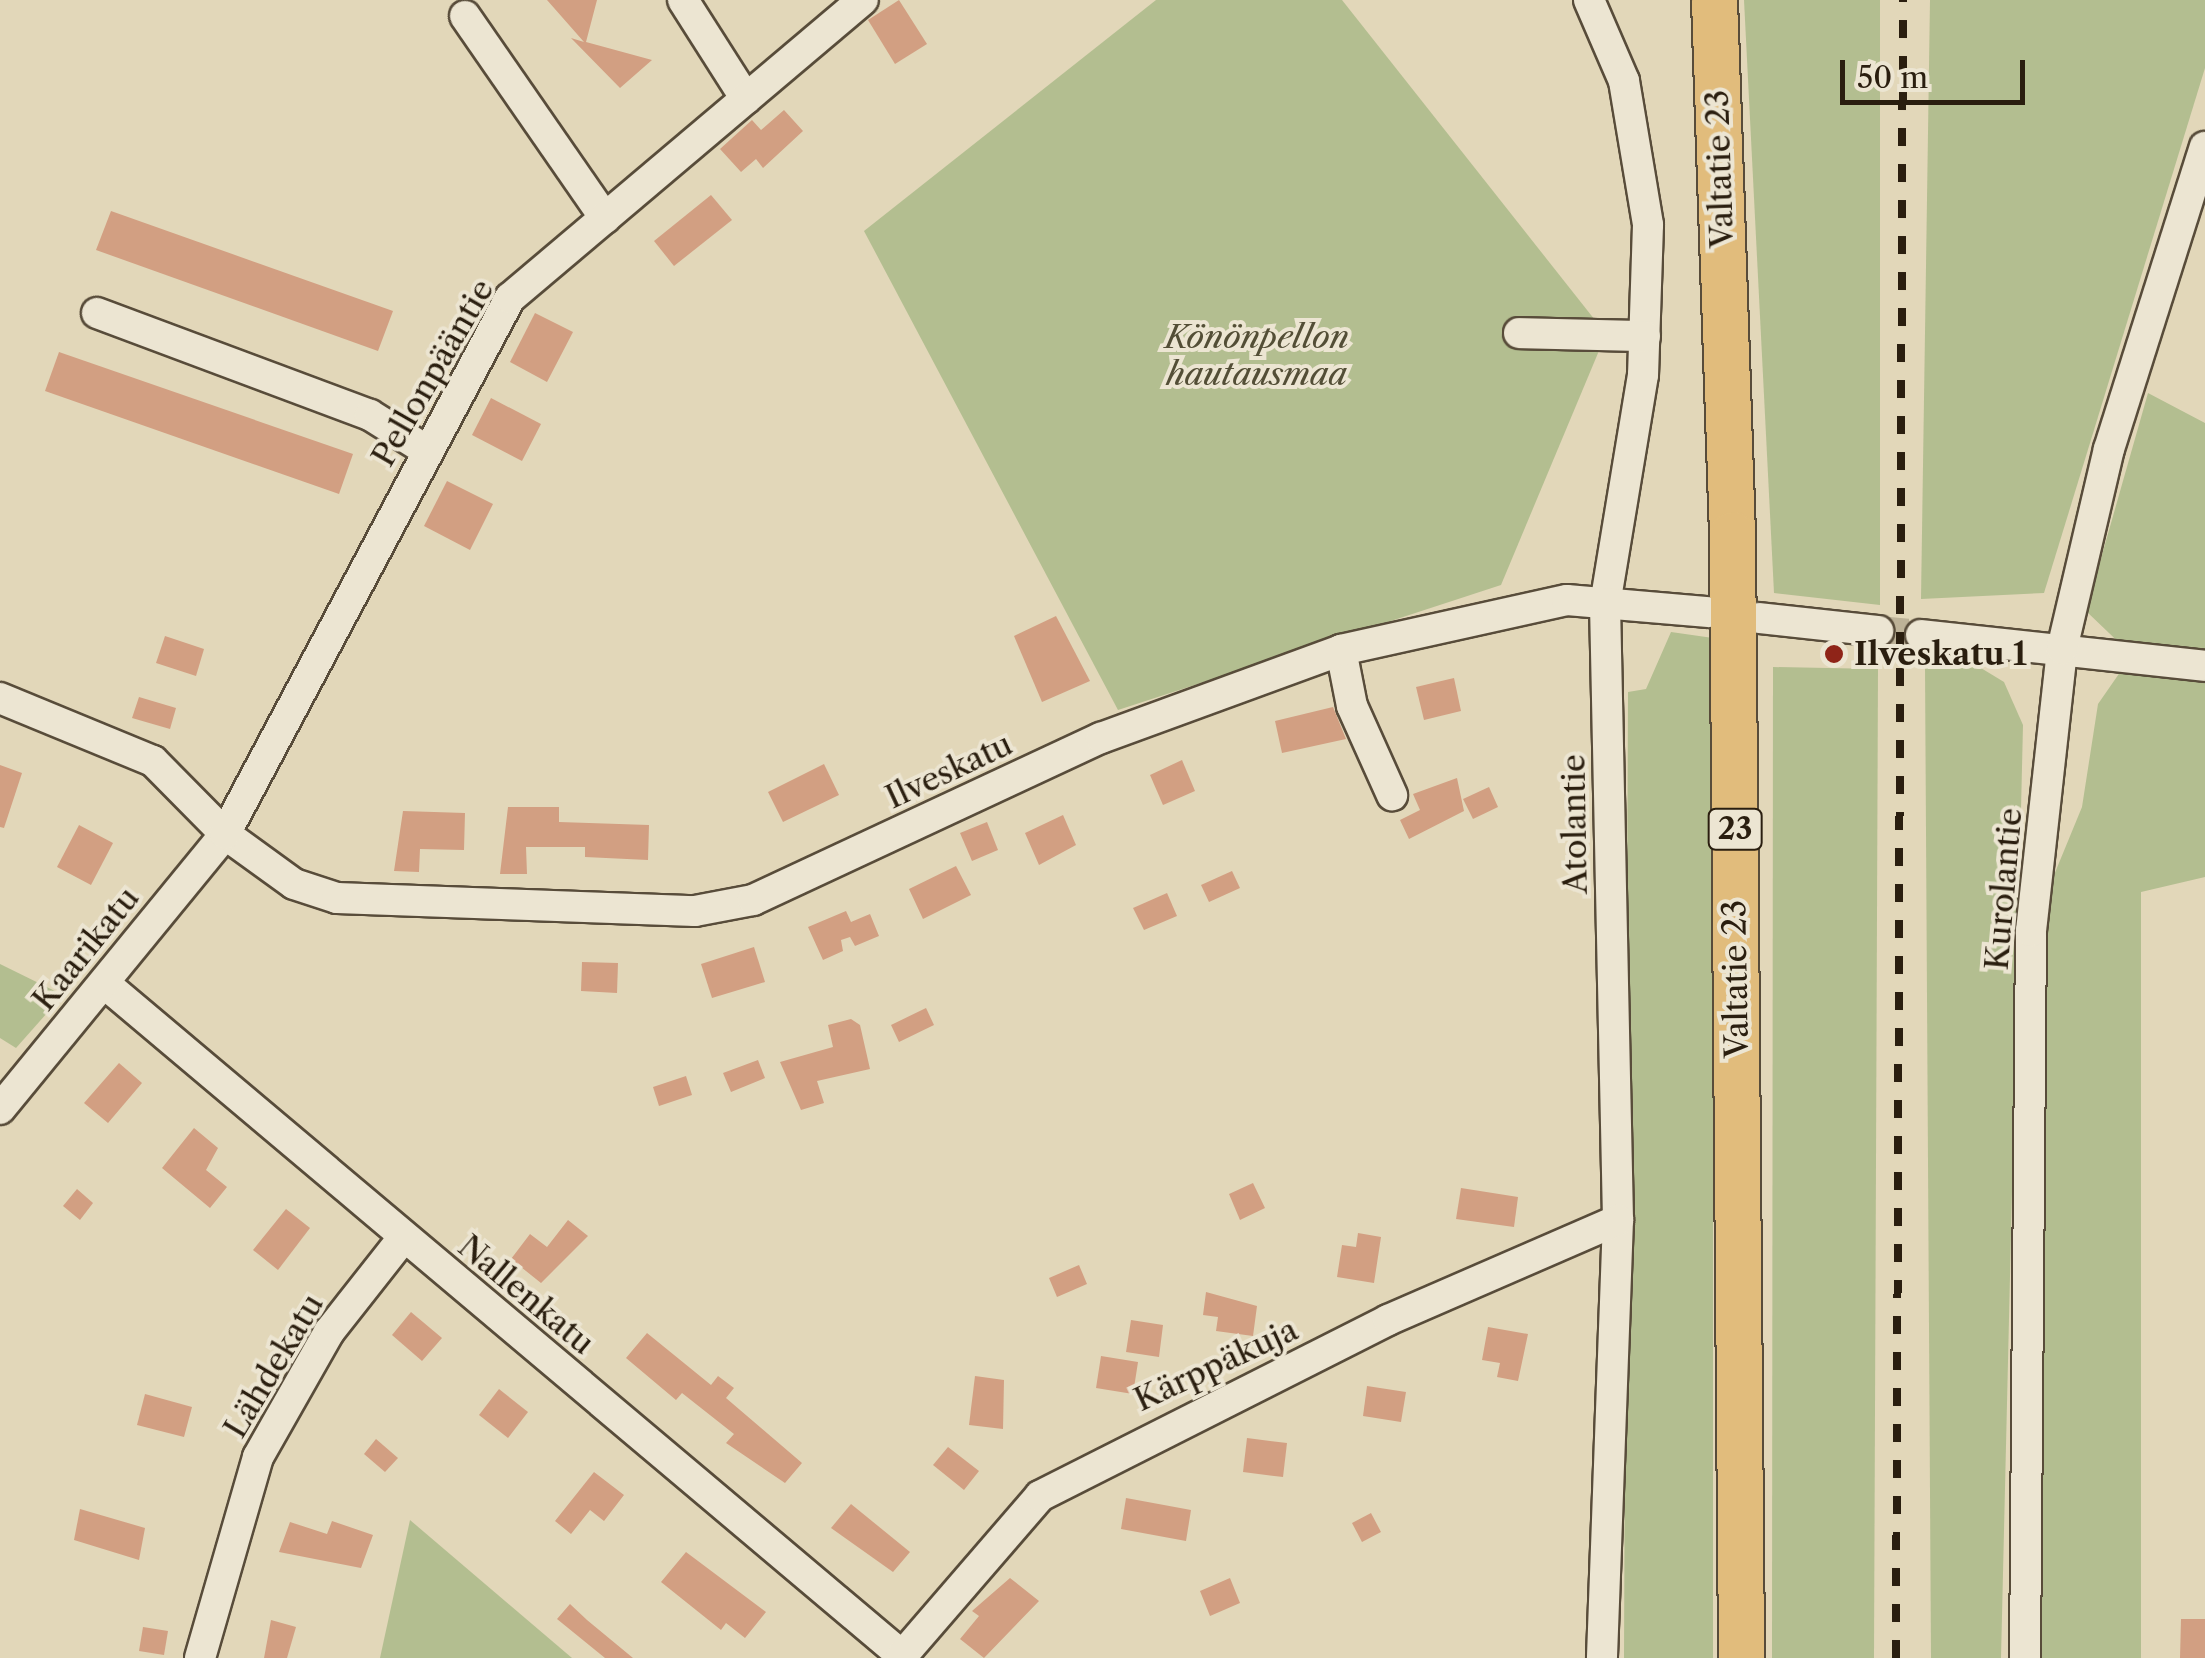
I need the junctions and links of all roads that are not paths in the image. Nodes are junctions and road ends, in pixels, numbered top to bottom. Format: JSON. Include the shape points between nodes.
{"nodes":[{"id":1,"x":683,"y":0,"type":"edge"},
{"id":2,"x":863,"y":0,"type":"edge"},
{"id":3,"x":1589,"y":0,"type":"edge"},
{"id":4,"x":1714,"y":0,"type":"edge"},
{"id":5,"x":465,"y":16,"type":"dead end"},
{"id":6,"x":746,"y":98,"type":"junction"},
{"id":7,"x":2205,"y":147,"type":"edge"},
{"id":8,"x":606,"y":218,"type":"junction"},
{"id":9,"x":97,"y":313,"type":"dead end"},
{"id":10,"x":1519,"y":333,"type":"dead end"},
{"id":11,"x":1645,"y":336,"type":"junction"},
{"id":12,"x":426,"y":450,"type":"junction"},
{"id":13,"x":1605,"y":604,"type":"junction"},
{"id":14,"x":1708,"y":612,"type":"dead end"},
{"id":15,"x":1758,"y":618,"type":"dead end"},
{"id":16,"x":1878,"y":632,"type":"tunnel mouth"},
{"id":17,"x":1921,"y":635,"type":"tunnel mouth"},
{"id":18,"x":2062,"y":649,"type":"junction"},
{"id":19,"x":1341,"y":650,"type":"junction"},
{"id":20,"x":2205,"y":666,"type":"edge"},
{"id":21,"x":0,"y":698,"type":"edge"},
{"id":22,"x":1392,"y":795,"type":"dead end"},
{"id":23,"x":225,"y":834,"type":"junction"},
{"id":24,"x":104,"y":983,"type":"junction"},
{"id":25,"x":0,"y":1109,"type":"edge"},
{"id":26,"x":1618,"y":1220,"type":"junction"},
{"id":27,"x":404,"y":1238,"type":"junction"},
{"id":28,"x":904,"y":1657,"type":"edge"},
{"id":29,"x":200,"y":1658,"type":"edge"},
{"id":30,"x":1602,"y":1658,"type":"edge"},
{"id":31,"x":1743,"y":1658,"type":"edge"},
{"id":32,"x":2025,"y":1658,"type":"edge"}],
"edges":[{"from":1,"to":6,"type":"street"},
{"from":2,"to":6,"type":"street","name":"Pellonpääntie"},
{"from":3,"to":11,"type":"street","name":"Atolantie","via":[[1624,81],[1638,150],[1648,225]]},
{"from":4,"to":31,"type":"highway","name":"Valtatie 23","number":"23","via":[[1732,534]]},
{"from":5,"to":8,"type":"street"},
{"from":6,"to":8,"type":"street","name":"Pellonpääntie"},
{"from":7,"to":18,"type":"street","name":"Kurolantie","via":[[2110,449]]},
{"from":8,"to":12,"type":"street","name":"Pellonpääntie","via":[[510,298]]},
{"from":9,"to":12,"type":"street","via":[[370,415]]},
{"from":10,"to":11,"type":"street"},
{"from":11,"to":13,"type":"street","name":"Atolantie"},
{"from":12,"to":23,"type":"street","name":"Pellonpääntie"},
{"from":13,"to":14,"type":"street","name":"Ilveskatu"},
{"from":13,"to":19,"type":"street","name":"Ilveskatu","via":[[1567,600],[1509,610]]},
{"from":13,"to":26,"type":"street","name":"Atolantie"},
{"from":15,"to":16,"type":"street"},
{"from":17,"to":18,"type":"street"},
{"from":18,"to":20,"type":"street"},
{"from":18,"to":32,"type":"street","name":"Kurolantie","via":[[2031,931]]},
{"from":19,"to":22,"type":"street","via":[[1352,706]]},
{"from":19,"to":23,"type":"street","name":"Ilveskatu","via":[[1101,738],[753,900],[695,911],[337,898],[294,884]]},
{"from":21,"to":23,"type":"street","name":"Ilveskatu","via":[[153,761]]},
{"from":23,"to":24,"type":"street","name":"Kaarikatu"},
{"from":24,"to":25,"type":"street","name":"Kaarikatu"},
{"from":24,"to":27,"type":"street","name":"Nallenkatu"},
{"from":26,"to":28,"type":"street","name":"Kärppäkuja","via":[[1423,1303],[1040,1496]]},
{"from":26,"to":30,"type":"street","name":"Atolantie"},
{"from":27,"to":28,"type":"street","name":"Nallenkatu"},
{"from":27,"to":29,"type":"street","name":"Lähdekatu","via":[[329,1332],[258,1457]]}]}
